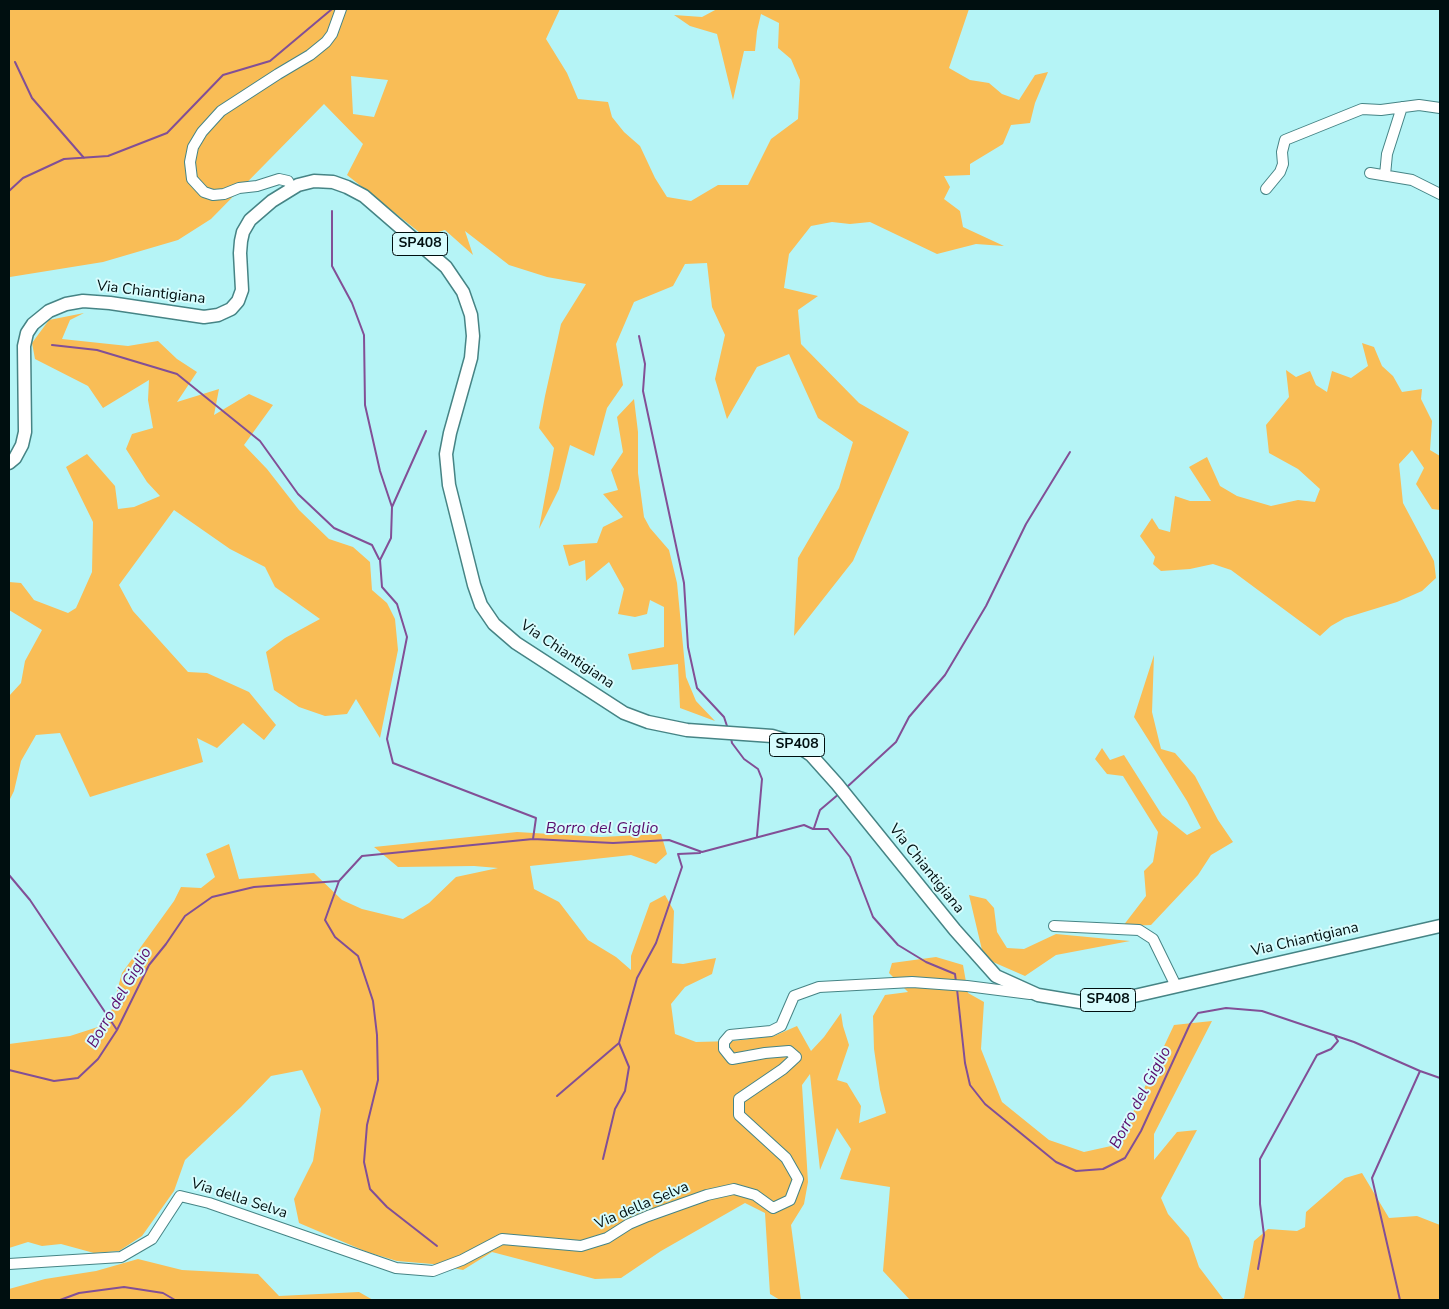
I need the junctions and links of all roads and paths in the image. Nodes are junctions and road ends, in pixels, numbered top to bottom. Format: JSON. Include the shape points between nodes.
{"nodes":[{"id":1,"x":340,"y":9,"type":"edge"},
{"id":2,"x":1402,"y":107,"type":"junction"},
{"id":3,"x":1440,"y":108,"type":"edge"},
{"id":4,"x":1370,"y":173,"type":"dead end"},
{"id":5,"x":1385,"y":175,"type":"junction"},
{"id":6,"x":292,"y":188,"type":"junction"},
{"id":7,"x":1266,"y":189,"type":"dead end"},
{"id":8,"x":1440,"y":194,"type":"edge"},
{"id":9,"x":9,"y":463,"type":"edge"},
{"id":10,"x":1054,"y":926,"type":"dead end"},
{"id":11,"x":1440,"y":926,"type":"edge"},
{"id":12,"x":1176,"y":986,"type":"junction"},
{"id":13,"x":1038,"y":995,"type":"junction"},
{"id":14,"x":9,"y":1264,"type":"edge"}],
"edges":[{"from":1,"to":6,"type":"street","via":[[326,42],[221,110],[193,147],[190,162],[192,179],[204,192],[224,194],[279,178],[288,181]]},
{"from":2,"to":3,"type":"street"},
{"from":2,"to":5,"type":"street","via":[[1387,154]]},
{"from":2,"to":7,"type":"street","via":[[1362,109],[1284,140],[1283,164]]},
{"from":4,"to":5,"type":"street"},
{"from":5,"to":8,"type":"street","via":[[1412,180]]},
{"from":6,"to":9,"type":"main road","name":"Via Chiantigiana","number":"SP408","via":[[258,211],[243,232],[240,253],[242,290],[231,309],[218,316],[204,317],[83,301],[49,310],[33,324],[26,333],[24,346],[25,432],[22,445]]},
{"from":6,"to":13,"type":"main road","name":"Via Chiantigiana","number":"SP408","via":[[314,182],[333,182],[364,196],[446,267],[464,292],[471,315],[471,358],[446,454],[449,485],[474,585],[494,624],[516,643],[624,712],[648,722],[705,732],[772,736],[792,742],[811,755],[837,784],[996,976]]},
{"from":10,"to":12,"type":"street","via":[[1139,930],[1153,939]]},
{"from":11,"to":12,"type":"main road","name":"Via Chiantigiana","number":"SP408"},
{"from":12,"to":13,"type":"main road","name":"Via Chiantigiana","number":"SP408","via":[[1086,1003]]},
{"from":13,"to":14,"type":"street","name":"Via della Selva","via":[[912,982],[819,987],[794,996],[781,1026],[771,1031],[730,1035],[724,1042],[724,1049],[732,1059],[789,1051],[796,1057],[739,1099],[739,1115],[786,1158],[798,1180],[790,1200],[773,1208],[755,1195],[734,1189],[648,1216],[607,1238],[581,1246],[502,1240],[433,1271],[396,1268],[209,1203],[180,1196],[152,1239],[121,1257]]}]}
